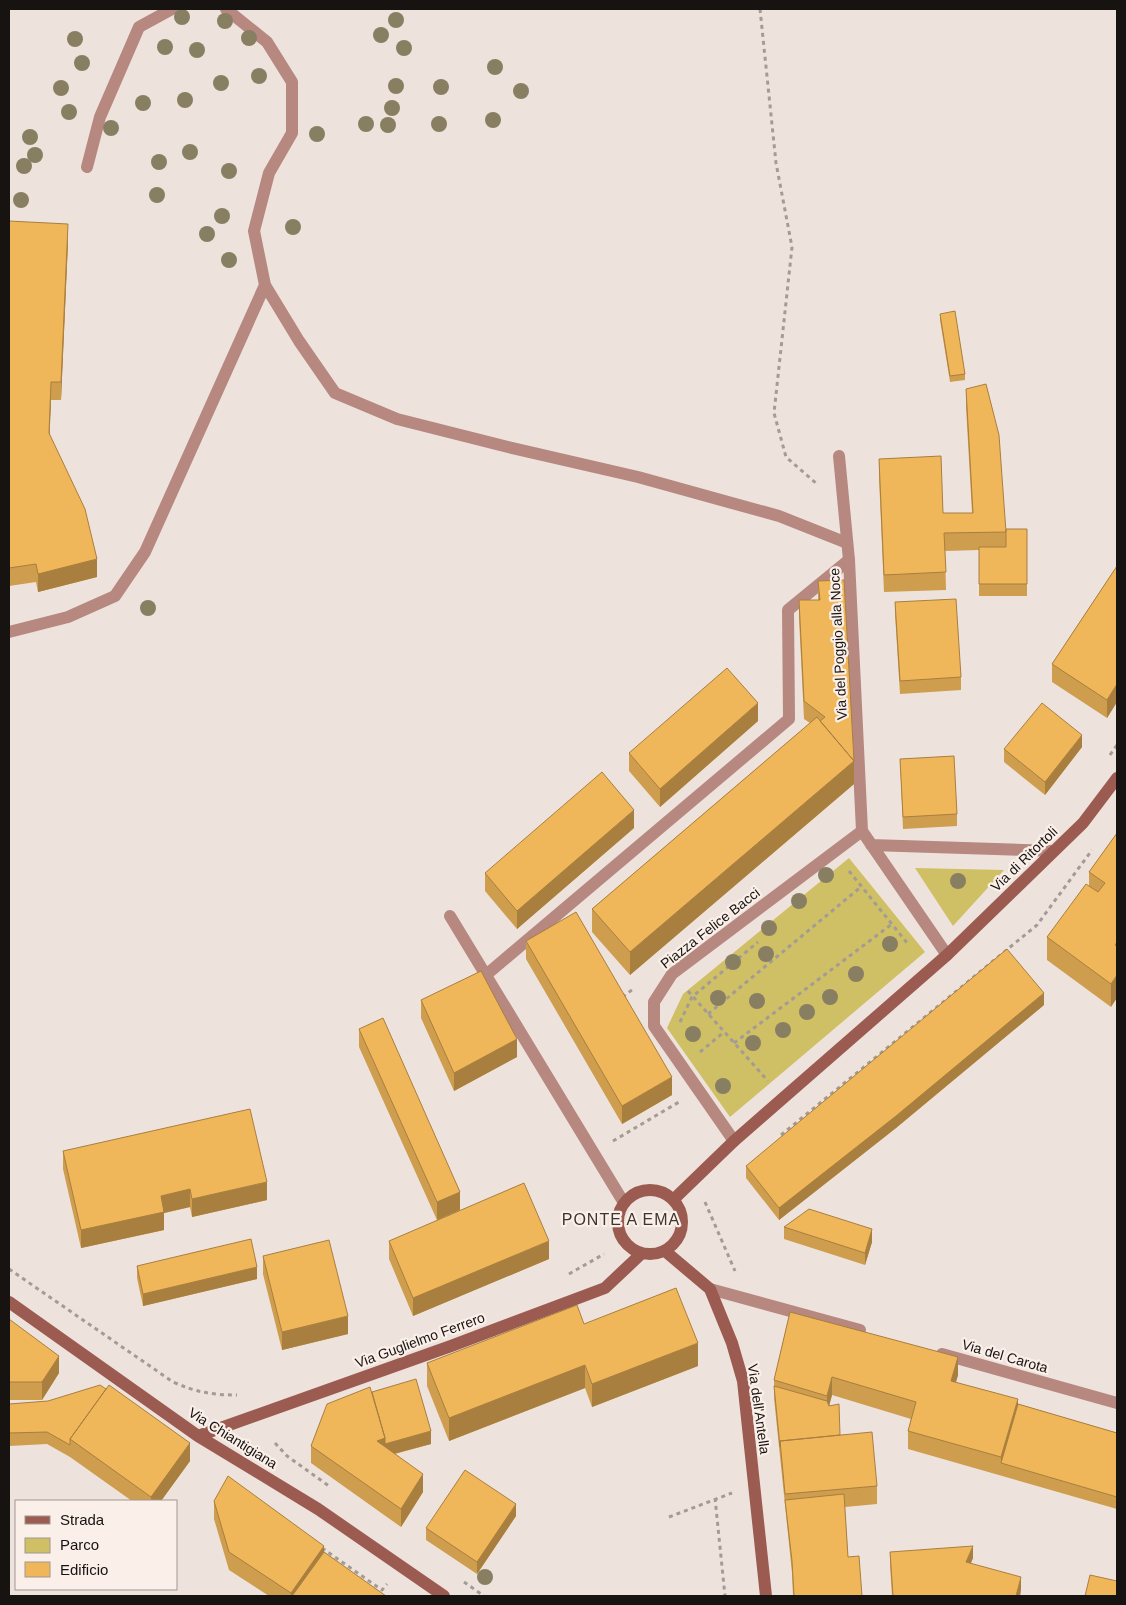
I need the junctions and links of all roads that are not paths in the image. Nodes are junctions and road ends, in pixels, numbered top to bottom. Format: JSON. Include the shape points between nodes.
{"nodes":[{"id":1,"x":172,"y":9,"type":"edge"},
{"id":2,"x":226,"y":9,"type":"edge"},
{"id":3,"x":87,"y":167,"type":"dead end"},
{"id":4,"x":264,"y":286,"type":"junction"},
{"id":5,"x":839,"y":456,"type":"dead end"},
{"id":6,"x":848,"y":543,"type":"junction"},
{"id":7,"x":849,"y":560,"type":"junction"},
{"id":8,"x":9,"y":632,"type":"edge"},
{"id":9,"x":1117,"y":778,"type":"edge"},
{"id":10,"x":862,"y":831,"type":"junction"},
{"id":11,"x":871,"y":844,"type":"junction"},
{"id":12,"x":1053,"y":851,"type":"junction"},
{"id":13,"x":450,"y":916,"type":"dead end"},
{"id":14,"x":947,"y":956,"type":"junction"},
{"id":15,"x":486,"y":975,"type":"junction"},
{"id":16,"x":734,"y":1141,"type":"junction"},
{"id":17,"x":674,"y":1200,"type":"junction"},
{"id":18,"x":624,"y":1203,"type":"junction"},
{"id":19,"x":665,"y":1251,"type":"junction"},
{"id":20,"x":641,"y":1254,"type":"junction"},
{"id":21,"x":710,"y":1289,"type":"junction"},
{"id":22,"x":9,"y":1302,"type":"edge"},
{"id":23,"x":871,"y":1334,"type":"edge"},
{"id":24,"x":928,"y":1350,"type":"edge"},
{"id":25,"x":1117,"y":1403,"type":"edge"},
{"id":26,"x":198,"y":1436,"type":"junction"},
{"id":27,"x":444,"y":1596,"type":"edge"},
{"id":28,"x":766,"y":1596,"type":"edge"}],
"edges":[{"from":1,"to":3,"type":"street","via":[[139,27],[100,117]]},
{"from":2,"to":4,"type":"street","via":[[267,42],[292,82],[292,133],[269,174],[254,231]]},
{"from":4,"to":6,"type":"street","via":[[335,393],[397,420],[657,482],[779,516]]},
{"from":4,"to":8,"type":"street","via":[[145,552],[115,596],[68,617]]},
{"from":5,"to":6,"type":"street","name":"Via del Poggio alla Noce"},
{"from":6,"to":7,"type":"street","name":"Via del Poggio alla Noce"},
{"from":7,"to":10,"type":"street","name":"Via del Poggio alla Noce"},
{"from":7,"to":15,"type":"street","via":[[788,610],[789,719]]},
{"from":9,"to":12,"type":"street","name":"Via di Ritortoli","via":[[1083,823]]},
{"from":10,"to":11,"type":"street"},
{"from":10,"to":16,"type":"street","name":"Piazza Felice Bacci","via":[[672,974],[654,1002],[654,1026]]},
{"from":11,"to":12,"type":"street"},
{"from":11,"to":14,"type":"street"},
{"from":12,"to":14,"type":"street","name":"Via di Ritortoli"},
{"from":13,"to":15,"type":"street"},
{"from":14,"to":16,"type":"street"},
{"from":15,"to":18,"type":"street"},
{"from":16,"to":17,"type":"street"},
{"from":17,"to":18,"type":"street","via":[[660,1191],[648,1190],[640,1191]]},
{"from":17,"to":19,"type":"street","via":[[680,1210],[682,1230]]},
{"from":18,"to":20,"type":"street","via":[[619,1211],[619,1232],[624,1242]]},
{"from":19,"to":20,"type":"street"},
{"from":19,"to":21,"type":"street","name":"Via dell'Antella"},
{"from":20,"to":26,"type":"street","name":"Via Guglielmo Ferrero","via":[[605,1288]]},
{"from":21,"to":23,"type":"street"},
{"from":21,"to":28,"type":"street","name":"Via dell'Antella","via":[[743,1381]]},
{"from":22,"to":26,"type":"street","name":"Via Chiantigiana"},
{"from":24,"to":25,"type":"street","name":"Via del Carota"},
{"from":26,"to":27,"type":"street","name":"Via Chiantigiana","via":[[318,1508]]}]}
